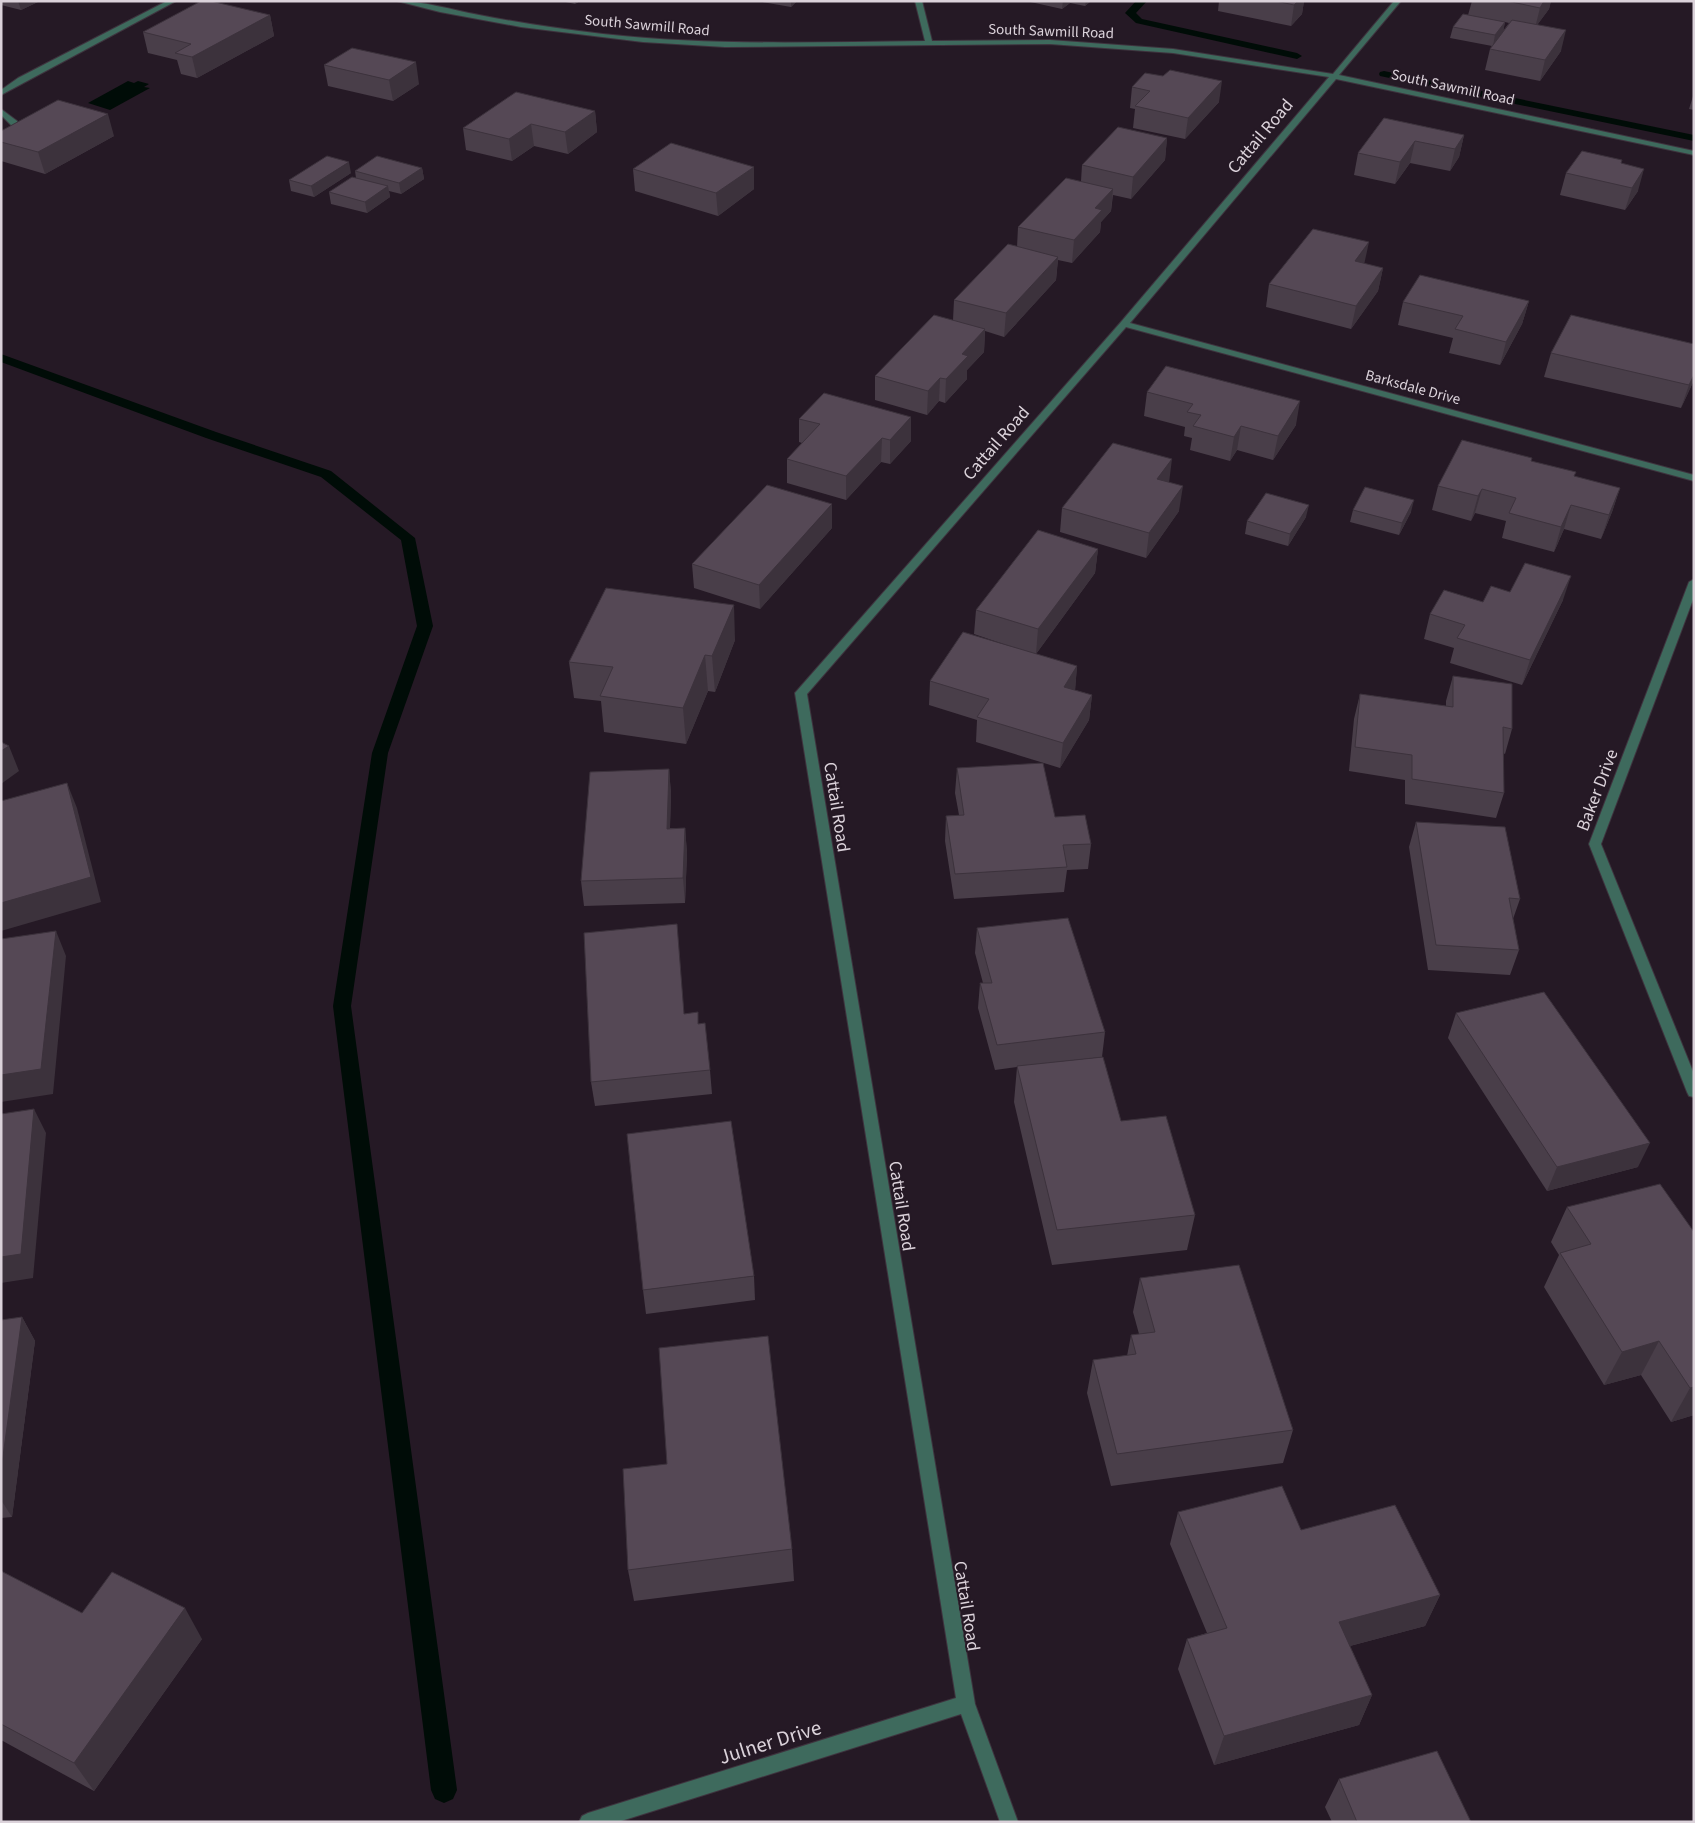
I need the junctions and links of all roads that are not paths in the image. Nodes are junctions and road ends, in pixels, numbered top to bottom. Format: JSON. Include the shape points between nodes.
{"nodes":[{"id":1,"x":173,"y":1,"type":"edge"},
{"id":2,"x":400,"y":1,"type":"edge"},
{"id":3,"x":918,"y":1,"type":"edge"},
{"id":4,"x":1398,"y":1,"type":"edge"},
{"id":5,"x":421,"y":3,"type":"edge"},
{"id":6,"x":929,"y":43,"type":"junction"},
{"id":7,"x":1334,"y":76,"type":"junction"},
{"id":8,"x":1,"y":93,"type":"edge"},
{"id":9,"x":1,"y":111,"type":"edge"},
{"id":10,"x":14,"y":123,"type":"edge"},
{"id":11,"x":1694,"y":153,"type":"edge"},
{"id":12,"x":1124,"y":324,"type":"junction"},
{"id":13,"x":1694,"y":478,"type":"edge"},
{"id":14,"x":1694,"y":582,"type":"edge"},
{"id":15,"x":1694,"y":1092,"type":"edge"},
{"id":16,"x":966,"y":1704,"type":"junction"},
{"id":17,"x":588,"y":1822,"type":"edge"},
{"id":18,"x":1009,"y":1822,"type":"edge"}],
"edges":[{"from":1,"to":8,"type":"street"},
{"from":2,"to":5,"type":"street","name":"South Sawmill Road"},
{"from":3,"to":6,"type":"street"},
{"from":4,"to":7,"type":"street","name":"Cattail Road"},
{"from":5,"to":6,"type":"street","name":"South Sawmill Road","via":[[512,25],[636,40],[725,45]]},
{"from":6,"to":7,"type":"street","name":"South Sawmill Road","via":[[1050,42],[1173,51]]},
{"from":7,"to":11,"type":"street","name":"South Sawmill Road"},
{"from":7,"to":12,"type":"street","name":"Cattail Road"},
{"from":9,"to":10,"type":"street"},
{"from":12,"to":13,"type":"street","name":"Barksdale Drive"},
{"from":12,"to":16,"type":"street","name":"Cattail Road","via":[[800,693]]},
{"from":14,"to":15,"type":"street","name":"Baker Drive","via":[[1595,844]]},
{"from":16,"to":17,"type":"street","name":"Julner Drive"},
{"from":16,"to":18,"type":"street","name":"Cattail Road"}]}
